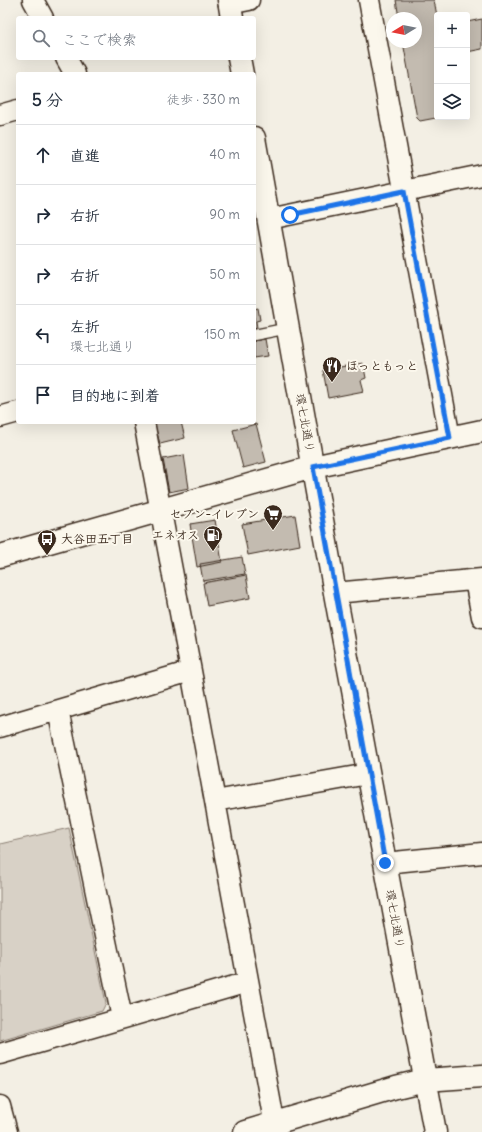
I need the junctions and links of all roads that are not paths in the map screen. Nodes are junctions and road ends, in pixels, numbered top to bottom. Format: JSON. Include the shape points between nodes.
{"nodes":[{"id":1,"x":34,"y":0,"type":"edge"},
{"id":2,"x":369,"y":0,"type":"edge"},
{"id":3,"x":43,"y":16,"type":"edge"},
{"id":4,"x":67,"y":60,"type":"edge"},
{"id":5,"x":239,"y":60,"type":"edge"},
{"id":6,"x":74,"y":72,"type":"edge"},
{"id":7,"x":242,"y":72,"type":"edge"},
{"id":8,"x":16,"y":111,"type":"edge"},
{"id":9,"x":0,"y":115,"type":"edge"},
{"id":10,"x":256,"y":160,"type":"edge"},
{"id":11,"x":257,"y":171,"type":"edge"},
{"id":12,"x":482,"y":175,"type":"edge"},
{"id":13,"x":404,"y":191,"type":"junction"},
{"id":14,"x":269,"y":220,"type":"junction"},
{"id":15,"x":289,"y":328,"type":"junction"},
{"id":16,"x":256,"y":334,"type":"edge"},
{"id":17,"x":16,"y":413,"type":"edge"},
{"id":18,"x":0,"y":418,"type":"edge"},
{"id":19,"x":144,"y":424,"type":"edge"},
{"id":20,"x":482,"y":431,"type":"edge"},
{"id":21,"x":450,"y":438,"type":"junction"},
{"id":22,"x":313,"y":467,"type":"junction"},
{"id":23,"x":161,"y":511,"type":"junction"},
{"id":24,"x":0,"y":556,"type":"edge"},
{"id":25,"x":479,"y":579,"type":"edge"},
{"id":26,"x":335,"y":593,"type":"junction"},
{"id":27,"x":482,"y":617,"type":"edge"},
{"id":28,"x":191,"y":671,"type":"junction"},
{"id":29,"x":58,"y":710,"type":"junction"},
{"id":30,"x":0,"y":727,"type":"edge"},
{"id":31,"x":368,"y":774,"type":"junction"},
{"id":32,"x":215,"y":801,"type":"junction"},
{"id":33,"x":482,"y":853,"type":"edge"},
{"id":34,"x":385,"y":863,"type":"junction"},
{"id":35,"x":248,"y":982,"type":"junction"},
{"id":36,"x":122,"y":1018,"type":"junction"},
{"id":37,"x":0,"y":1054,"type":"edge"},
{"id":38,"x":482,"y":1076,"type":"edge"},
{"id":39,"x":425,"y":1080,"type":"junction"},
{"id":40,"x":0,"y":1106,"type":"edge"},
{"id":41,"x":275,"y":1128,"type":"edge"},
{"id":42,"x":7,"y":1132,"type":"edge"},
{"id":43,"x":245,"y":1132,"type":"edge"},
{"id":44,"x":435,"y":1132,"type":"edge"}],
"edges":[{"from":1,"to":3,"type":"street"},
{"from":2,"to":13,"type":"street"},
{"from":4,"to":6,"type":"street"},
{"from":5,"to":7,"type":"street"},
{"from":8,"to":9,"type":"street"},
{"from":10,"to":11,"type":"street","name":"環七北通り"},
{"from":11,"to":14,"type":"street","name":"環七北通り"},
{"from":12,"to":13,"type":"street"},
{"from":13,"to":14,"type":"street"},
{"from":13,"to":21,"type":"street"},
{"from":14,"to":15,"type":"street","name":"環七北通り"},
{"from":15,"to":16,"type":"lane"},
{"from":15,"to":22,"type":"street","name":"環七北通り"},
{"from":17,"to":18,"type":"street"},
{"from":19,"to":23,"type":"street"},
{"from":20,"to":21,"type":"street"},
{"from":21,"to":22,"type":"street"},
{"from":22,"to":23,"type":"street"},
{"from":22,"to":26,"type":"street","name":"環七北通り"},
{"from":23,"to":24,"type":"street"},
{"from":23,"to":28,"type":"street"},
{"from":25,"to":26,"type":"street"},
{"from":25,"to":27,"type":"street"},
{"from":26,"to":31,"type":"street","name":"環七北通り"},
{"from":28,"to":29,"type":"street"},
{"from":28,"to":32,"type":"street"},
{"from":29,"to":30,"type":"street"},
{"from":29,"to":36,"type":"street"},
{"from":31,"to":32,"type":"street"},
{"from":31,"to":34,"type":"street","name":"環七北通り"},
{"from":32,"to":35,"type":"street"},
{"from":33,"to":34,"type":"street"},
{"from":34,"to":39,"type":"street","name":"環七北通り"},
{"from":35,"to":36,"type":"street"},
{"from":35,"to":41,"type":"street"},
{"from":36,"to":37,"type":"street"},
{"from":38,"to":39,"type":"street"},
{"from":39,"to":41,"type":"street","via":[[396,1087]]},
{"from":39,"to":44,"type":"street","name":"環七北通り"},
{"from":40,"to":42,"type":"street"},
{"from":41,"to":43,"type":"street"}]}
